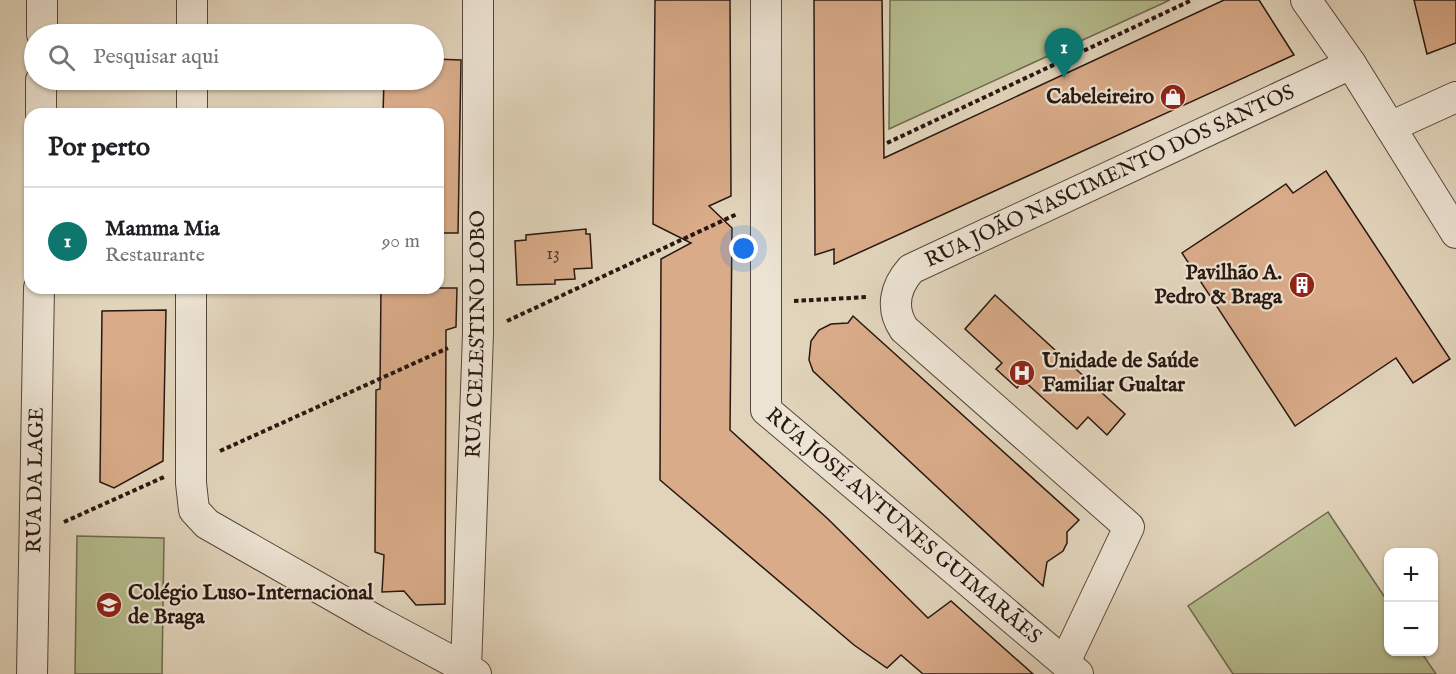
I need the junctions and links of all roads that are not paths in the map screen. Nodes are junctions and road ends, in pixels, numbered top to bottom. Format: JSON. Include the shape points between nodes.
{"nodes":[{"id":1,"x":42,"y":0,"type":"edge"},
{"id":2,"x":192,"y":0,"type":"edge"},
{"id":3,"x":478,"y":0,"type":"edge"},
{"id":4,"x":766,"y":0,"type":"edge"},
{"id":5,"x":1306,"y":0,"type":"edge"},
{"id":6,"x":42,"y":24,"type":"edge"},
{"id":7,"x":192,"y":24,"type":"edge"},
{"id":8,"x":1351,"y":64,"type":"junction"},
{"id":9,"x":41,"y":90,"type":"edge"},
{"id":10,"x":192,"y":90,"type":"edge"},
{"id":11,"x":1456,"y":96,"type":"edge"},
{"id":12,"x":41,"y":108,"type":"edge"},
{"id":13,"x":192,"y":108,"type":"edge"},
{"id":14,"x":1390,"y":128,"type":"junction"},
{"id":15,"x":1456,"y":232,"type":"edge"},
{"id":16,"x":39,"y":294,"type":"edge"},
{"id":17,"x":191,"y":294,"type":"edge"},
{"id":18,"x":1071,"y":668,"type":"edge"},
{"id":19,"x":471,"y":671,"type":"edge"},
{"id":20,"x":32,"y":674,"type":"edge"}],
"edges":[{"from":1,"to":6,"type":"street"},
{"from":2,"to":7,"type":"street"},
{"from":3,"to":19,"type":"street","name":"RUA CELESTINO LOBO","via":[[478,334]]},
{"from":4,"to":18,"type":"street","name":"RUA JOSÉ ANTUNES GUIMARÃES","via":[[766,410]]},
{"from":5,"to":8,"type":"street"},
{"from":8,"to":14,"type":"street"},
{"from":8,"to":18,"type":"street","name":"RUA JOÃO NASCIMENTO DOS SANTOS","via":[[912,269],[898,286],[897,316],[904,329],[1129,527]]},
{"from":9,"to":12,"type":"street"},
{"from":10,"to":13,"type":"street"},
{"from":11,"to":14,"type":"street"},
{"from":14,"to":15,"type":"street"},
{"from":16,"to":20,"type":"street","name":"RUA DA LAGE"},
{"from":17,"to":19,"type":"street","via":[[190,464],[194,510],[207,524]]}]}
